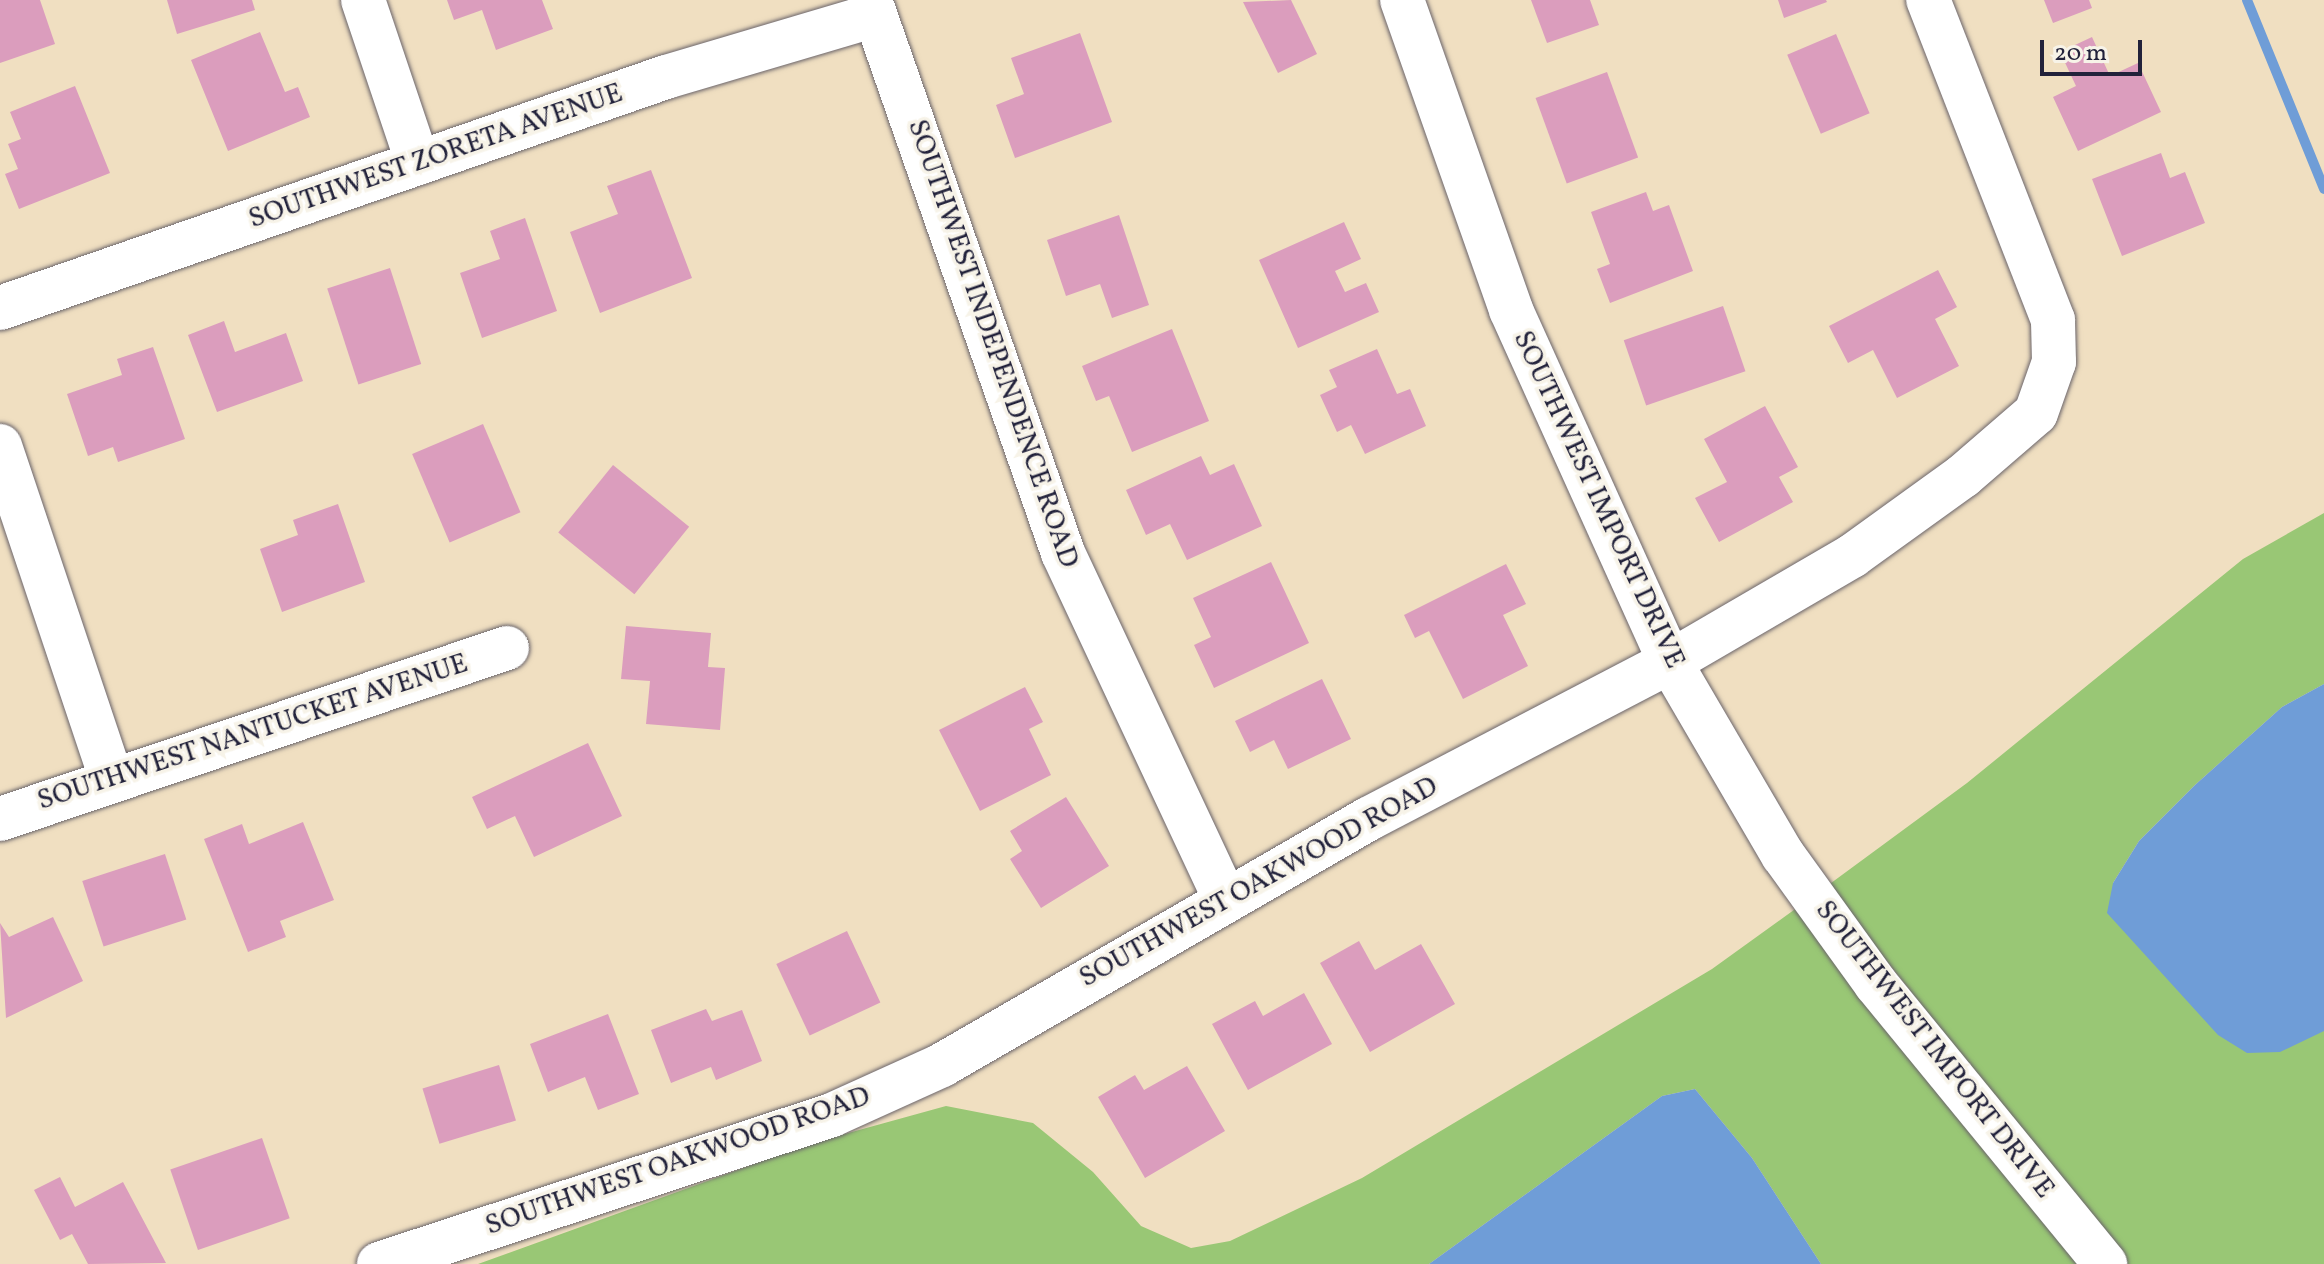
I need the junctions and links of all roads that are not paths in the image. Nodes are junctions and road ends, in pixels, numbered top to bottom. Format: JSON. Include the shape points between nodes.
{"nodes":[{"id":1,"x":363,"y":0,"type":"edge"},
{"id":2,"x":1402,"y":0,"type":"edge"},
{"id":3,"x":1928,"y":0,"type":"edge"},
{"id":4,"x":872,"y":8,"type":"edge"},
{"id":5,"x":418,"y":163,"type":"junction"},
{"id":6,"x":0,"y":308,"type":"edge"},
{"id":7,"x":0,"y":446,"type":"edge"},
{"id":8,"x":507,"y":648,"type":"dead end"},
{"id":9,"x":1670,"y":662,"type":"junction"},
{"id":10,"x":111,"y":777,"type":"junction"},
{"id":11,"x":0,"y":819,"type":"edge"},
{"id":12,"x":1226,"y":901,"type":"junction"},
{"id":13,"x":379,"y":1264,"type":"edge"},
{"id":14,"x":2105,"y":1264,"type":"edge"}],
"edges":[{"from":1,"to":5,"type":"street"},
{"from":2,"to":9,"type":"street","name":"SOUTHWEST IMPORT DRIVE","via":[[1511,310]]},
{"from":3,"to":9,"type":"street","name":"SOUTHWEST OAKWOOD ROAD","via":[[2053,320],[2054,362],[2036,413],[1963,476],[1852,556]]},
{"from":4,"to":5,"type":"street","name":"SOUTHWEST ZORETA AVENUE"},
{"from":4,"to":12,"type":"street","name":"SOUTHWEST INDEPENDENCE ROAD","via":[[1063,553]]},
{"from":5,"to":6,"type":"street","name":"SOUTHWEST ZORETA AVENUE"},
{"from":7,"to":10,"type":"street"},
{"from":8,"to":10,"type":"street","name":"SOUTHWEST NANTUCKET AVENUE"},
{"from":9,"to":12,"type":"street","name":"SOUTHWEST OAKWOOD ROAD"},
{"from":9,"to":14,"type":"street","name":"SOUTHWEST IMPORT DRIVE","via":[[1783,855],[1876,984]]},
{"from":10,"to":11,"type":"street","name":"SOUTHWEST NANTUCKET AVENUE"},
{"from":12,"to":13,"type":"street","name":"SOUTHWEST OAKWOOD ROAD","via":[[942,1065],[832,1115]]}]}
